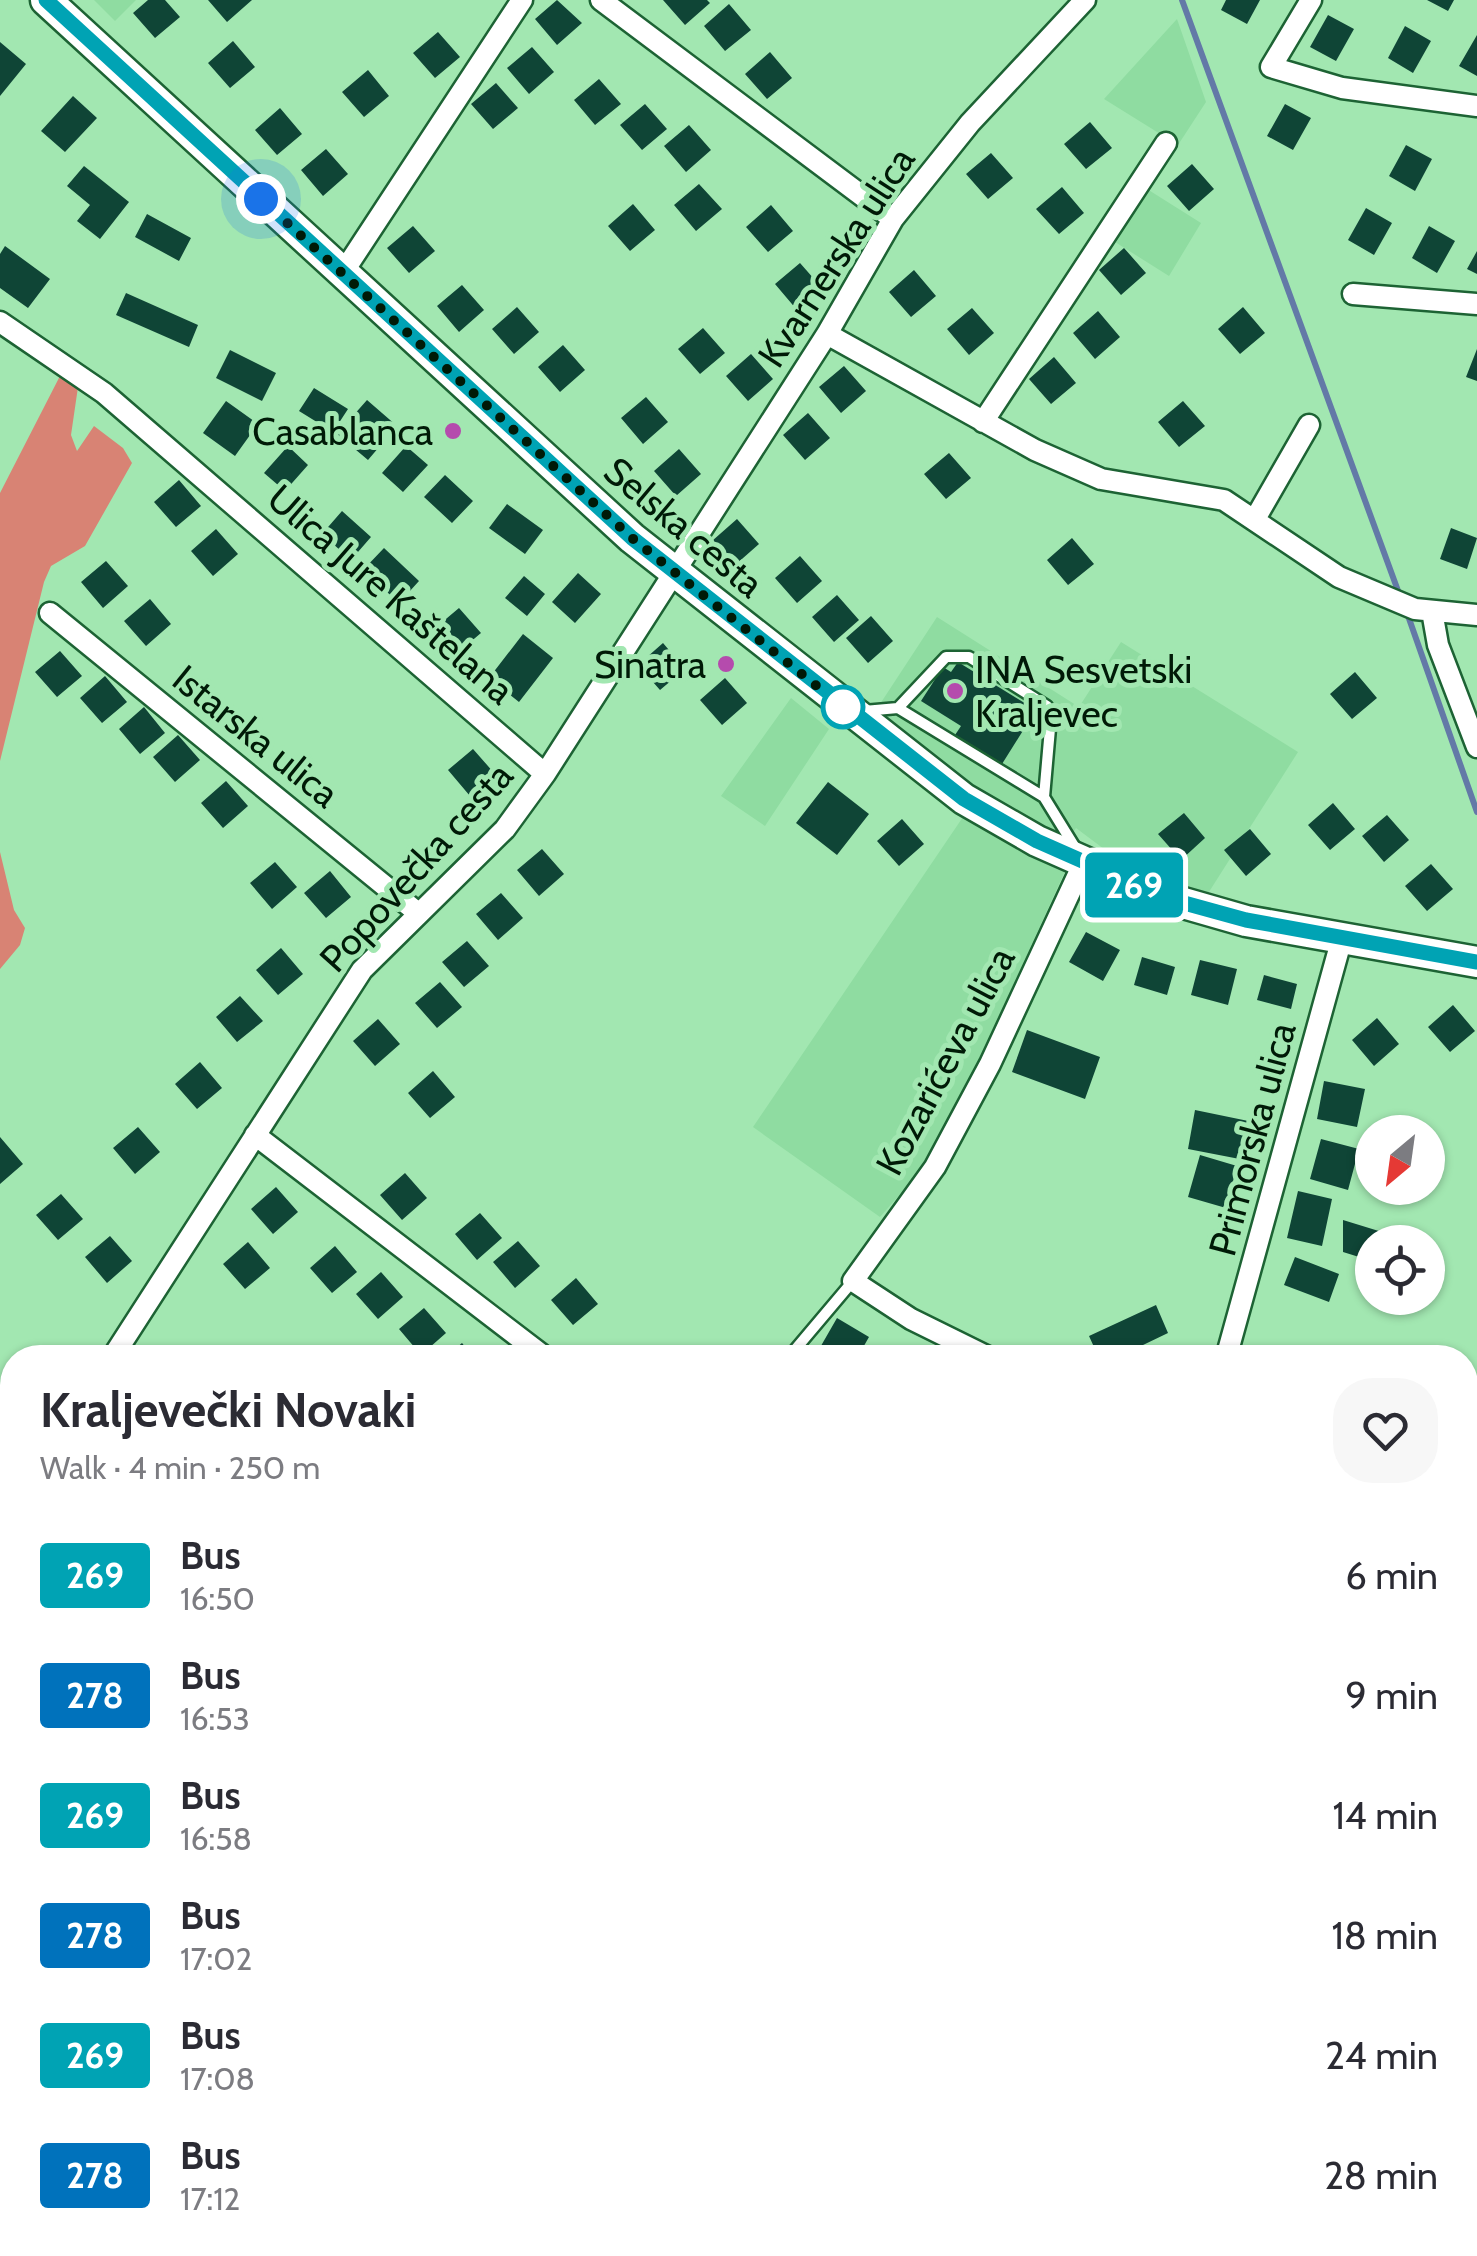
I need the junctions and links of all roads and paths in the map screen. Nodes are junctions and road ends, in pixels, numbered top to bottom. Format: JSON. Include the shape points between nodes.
{"nodes":[{"id":1,"x":46,"y":0,"type":"edge"},
{"id":2,"x":522,"y":0,"type":"edge"},
{"id":3,"x":601,"y":0,"type":"edge"},
{"id":4,"x":1085,"y":0,"type":"edge"},
{"id":5,"x":1311,"y":0,"type":"edge"},
{"id":6,"x":1477,"y":106,"type":"edge"},
{"id":7,"x":1166,"y":144,"type":"dead end"},
{"id":8,"x":893,"y":219,"type":"junction"},
{"id":9,"x":342,"y":274,"type":"junction"},
{"id":10,"x":1353,"y":294,"type":"dead end"},
{"id":11,"x":1477,"y":304,"type":"edge"},
{"id":12,"x":0,"y":322,"type":"edge"},
{"id":13,"x":827,"y":334,"type":"junction"},
{"id":14,"x":983,"y":422,"type":"junction"},
{"id":15,"x":1309,"y":426,"type":"dead end"},
{"id":16,"x":1254,"y":519,"type":"junction"},
{"id":17,"x":674,"y":574,"type":"junction"},
{"id":18,"x":1424,"y":610,"type":"junction"},
{"id":19,"x":50,"y":613,"type":"dead end"},
{"id":20,"x":1477,"y":615,"type":"edge"},
{"id":21,"x":898,"y":708,"type":"junction"},
{"id":22,"x":845,"y":710,"type":"junction"},
{"id":23,"x":1477,"y":746,"type":"edge"},
{"id":24,"x":546,"y":774,"type":"junction"},
{"id":25,"x":1044,"y":797,"type":"junction"},
{"id":26,"x":1084,"y":864,"type":"junction"},
{"id":27,"x":418,"y":913,"type":"junction"},
{"id":28,"x":1342,"y":938,"type":"junction"},
{"id":29,"x":1374,"y":943,"type":"junction"},
{"id":30,"x":1477,"y":944,"type":"edge"},
{"id":31,"x":1477,"y":962,"type":"edge"},
{"id":32,"x":255,"y":1135,"type":"junction"},
{"id":33,"x":853,"y":1282,"type":"junction"},
{"id":34,"x":120,"y":1345,"type":"edge"},
{"id":35,"x":529,"y":1345,"type":"edge"},
{"id":36,"x":799,"y":1345,"type":"edge"},
{"id":37,"x":964,"y":1345,"type":"edge"},
{"id":38,"x":1230,"y":1345,"type":"edge"}],
"edges":[{"from":1,"to":9,"type":"main road","name":"Selska cesta"},
{"from":2,"to":9,"type":"street"},
{"from":3,"to":8,"type":"street"},
{"from":4,"to":8,"type":"street","name":"Kvarnerska ulica"},
{"from":5,"to":6,"type":"street","via":[[1272,67],[1342,88]]},
{"from":7,"to":14,"type":"street"},
{"from":8,"to":13,"type":"street","name":"Kvarnerska ulica"},
{"from":9,"to":17,"type":"main road","name":"Selska cesta"},
{"from":10,"to":11,"type":"street"},
{"from":12,"to":24,"type":"street","name":"Ulica Jure Kaštelana","via":[[104,393]]},
{"from":13,"to":14,"type":"street"},
{"from":13,"to":17,"type":"street","name":"Kvarnerska ulica"},
{"from":14,"to":16,"type":"street","via":[[1101,479],[1224,500]]},
{"from":15,"to":16,"type":"street"},
{"from":16,"to":18,"type":"street","via":[[1339,577]]},
{"from":17,"to":22,"type":"main road","name":"Selska cesta"},
{"from":17,"to":24,"type":"street","name":"Popovečka cesta"},
{"from":18,"to":20,"type":"street"},
{"from":18,"to":23,"type":"street"},
{"from":19,"to":27,"type":"street","name":"Istarska ulica"},
{"from":21,"to":22,"type":"lane"},
{"from":21,"to":25,"type":"lane"},
{"from":21,"to":25,"type":"lane","via":[[946,657],[968,656],[1047,706],[1052,717]]},
{"from":22,"to":26,"type":"main road","name":"Selska cesta","via":[[964,799]]},
{"from":24,"to":27,"type":"street","name":"Popovečka cesta","via":[[505,829]]},
{"from":25,"to":26,"type":"lane"},
{"from":26,"to":28,"type":"main road","name":"Selska cesta","via":[[1208,910]]},
{"from":26,"to":33,"type":"street","name":"Kozarićeva ulica","via":[[935,1167]]},
{"from":27,"to":32,"type":"street","name":"Popovečka cesta","via":[[362,970]]},
{"from":28,"to":29,"type":"main road","name":"Selska cesta"},
{"from":28,"to":38,"type":"street","name":"Primorska ulica"},
{"from":29,"to":30,"type":"main road","name":"Selska cesta"},
{"from":29,"to":31,"type":"main road","name":"Selska cesta"},
{"from":32,"to":34,"type":"street","name":"Popovečka cesta"},
{"from":32,"to":35,"type":"street"},
{"from":33,"to":36,"type":"lane"},
{"from":33,"to":37,"type":"street"}]}
